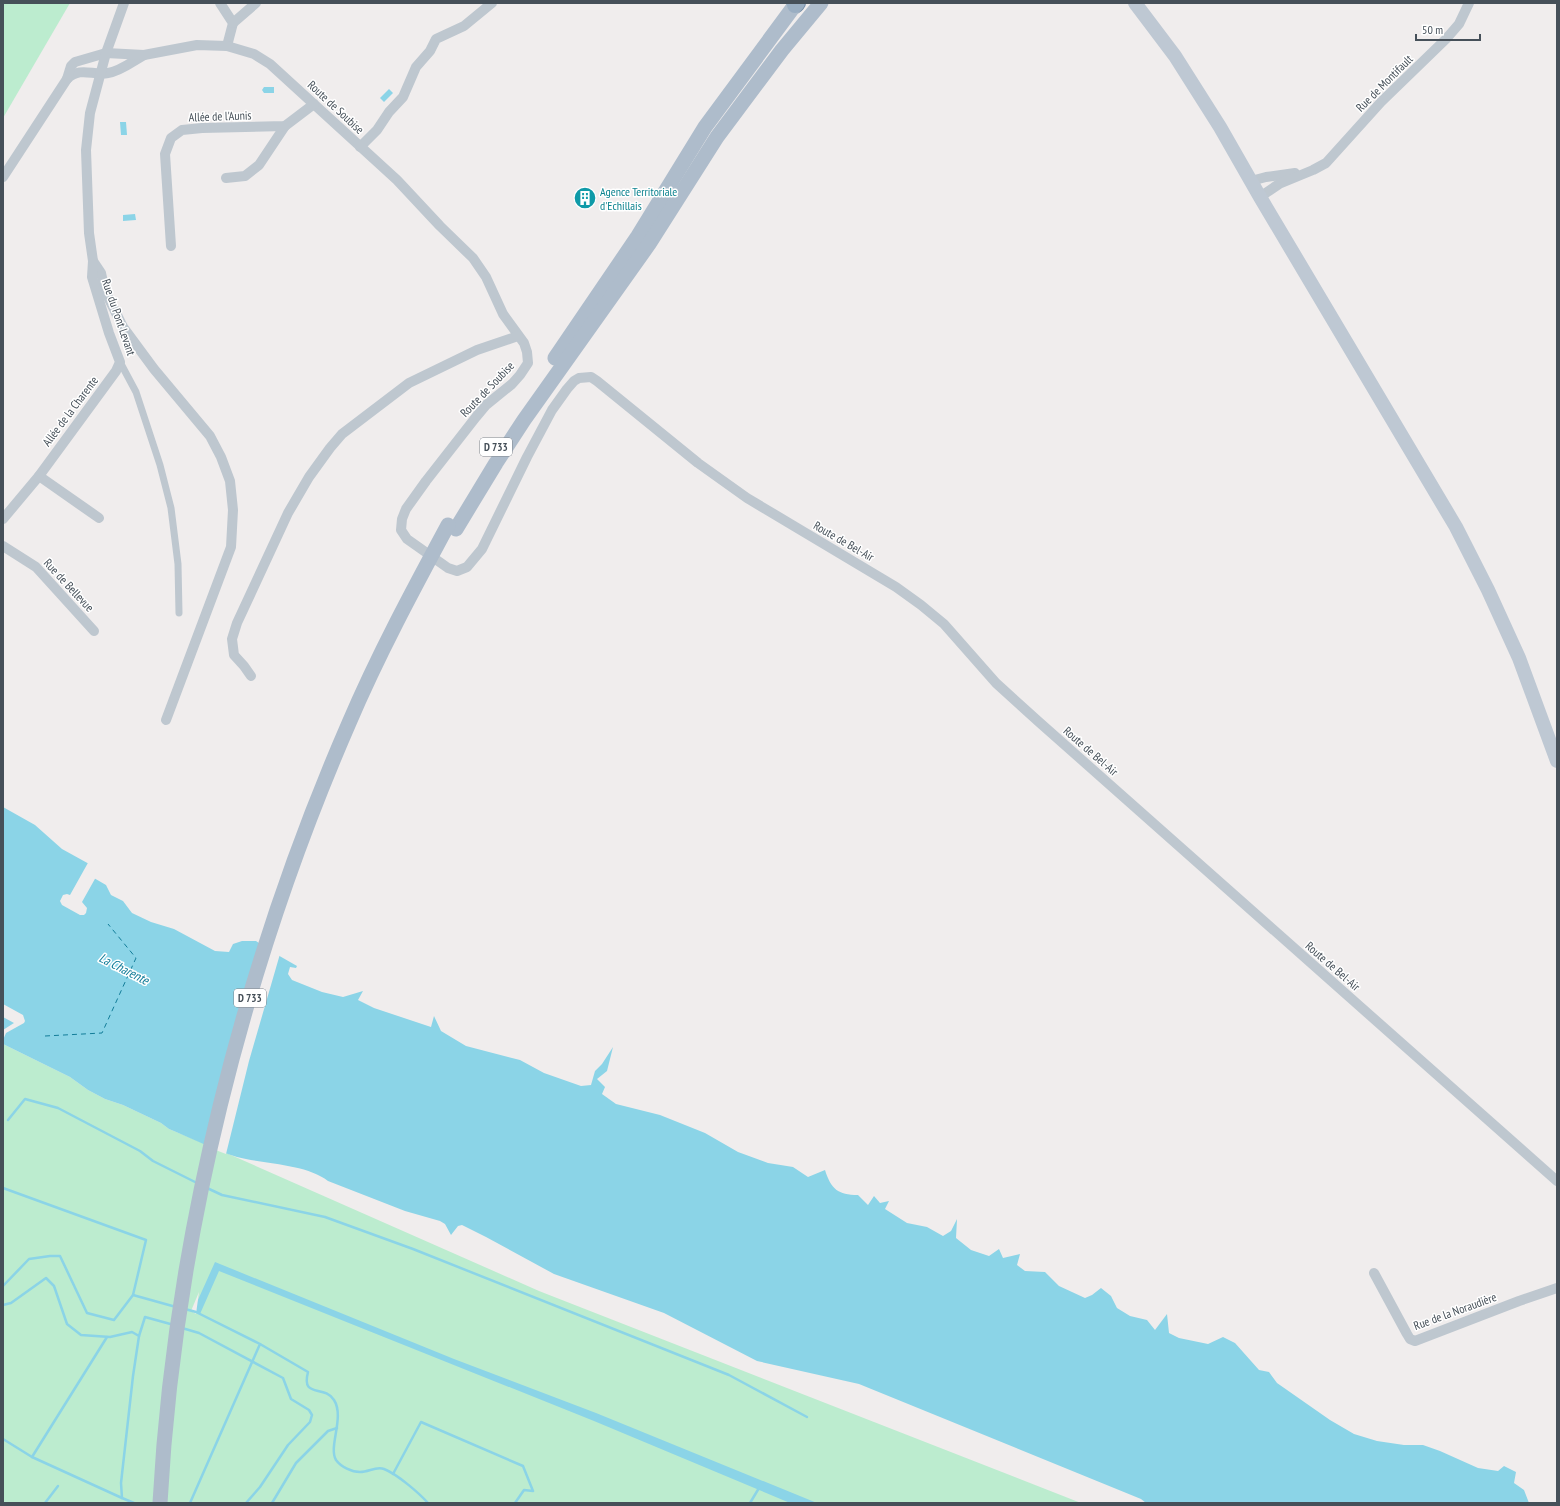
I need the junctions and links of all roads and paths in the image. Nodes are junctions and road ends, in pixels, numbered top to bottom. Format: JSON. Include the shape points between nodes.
{"nodes":[{"id":1,"x":124,"y":3,"type":"edge"},
{"id":2,"x":220,"y":3,"type":"edge"},
{"id":3,"x":256,"y":3,"type":"edge"},
{"id":4,"x":492,"y":3,"type":"edge"},
{"id":5,"x":821,"y":3,"type":"edge"},
{"id":6,"x":1135,"y":3,"type":"edge"},
{"id":7,"x":1469,"y":3,"type":"edge"},
{"id":8,"x":796,"y":4,"type":"edge"},
{"id":9,"x":233,"y":23,"type":"junction"},
{"id":10,"x":227,"y":46,"type":"junction"},
{"id":11,"x":106,"y":53,"type":"junction"},
{"id":12,"x":144,"y":55,"type":"junction"},
{"id":13,"x":100,"y":74,"type":"junction"},
{"id":14,"x":67,"y":79,"type":"junction"},
{"id":15,"x":314,"y":104,"type":"junction"},
{"id":16,"x":286,"y":126,"type":"junction"},
{"id":17,"x":360,"y":147,"type":"junction"},
{"id":18,"x":1307,"y":172,"type":"junction"},
{"id":19,"x":3,"y":177,"type":"edge"},
{"id":20,"x":226,"y":178,"type":"dead end"},
{"id":21,"x":1251,"y":181,"type":"junction"},
{"id":22,"x":1260,"y":196,"type":"junction"},
{"id":23,"x":170,"y":246,"type":"dead end"},
{"id":24,"x":93,"y":261,"type":"junction"},
{"id":25,"x":518,"y":336,"type":"junction"},
{"id":26,"x":120,"y":362,"type":"junction"},
{"id":27,"x":584,"y":377,"type":"joint"},
{"id":28,"x":39,"y":476,"type":"junction"},
{"id":29,"x":99,"y":518,"type":"dead end"},
{"id":30,"x":3,"y":519,"type":"edge"},
{"id":31,"x":452,"y":527,"type":"junction"},
{"id":32,"x":3,"y":546,"type":"edge"},
{"id":33,"x":179,"y":613,"type":"dead end"},
{"id":34,"x":94,"y":631,"type":"dead end"},
{"id":35,"x":251,"y":676,"type":"dead end"},
{"id":36,"x":166,"y":720,"type":"dead end"},
{"id":37,"x":1557,"y":761,"type":"edge"},
{"id":38,"x":1557,"y":1181,"type":"edge"},
{"id":39,"x":1374,"y":1273,"type":"dead end"},
{"id":40,"x":1557,"y":1288,"type":"edge"},
{"id":41,"x":160,"y":1503,"type":"edge"},
{"id":42,"x":169,"y":1503,"type":"edge"}],
"edges":[{"from":1,"to":11,"type":"street","name":"Rue du Pont Levant"},
{"from":2,"to":9,"type":"street"},
{"from":3,"to":9,"type":"street"},
{"from":4,"to":17,"type":"street","via":[[464,26],[436,39],[430,51],[416,67],[403,96],[377,130]]},
{"from":5,"to":31,"type":"main road","number":"D 733","via":[[716,137],[649,244],[524,420]]},
{"from":6,"to":21,"type":"main road","via":[[1191,80]]},
{"from":7,"to":18,"type":"street","name":"Rue de Montifault","via":[[1459,24],[1446,39],[1381,102],[1326,162]]},
{"from":8,"to":31,"type":"main road","number":"D 733","via":[[705,127],[638,236],[519,411]]},
{"from":9,"to":10,"type":"street"},
{"from":10,"to":12,"type":"street","name":"Route de Soubise","via":[[197,45]]},
{"from":10,"to":15,"type":"street","name":"Route de Soubise","via":[[254,54],[270,64]]},
{"from":11,"to":12,"type":"street"},
{"from":11,"to":13,"type":"street","name":"Rue du Pont Levant"},
{"from":11,"to":14,"type":"street","via":[[75,62]]},
{"from":12,"to":13,"type":"street","via":[[112,72]]},
{"from":13,"to":14,"type":"street","via":[[78,72]]},
{"from":13,"to":24,"type":"street","name":"Rue du Pont Levant","via":[[90,113],[86,150],[89,233]]},
{"from":14,"to":19,"type":"street"},
{"from":15,"to":16,"type":"street"},
{"from":15,"to":17,"type":"street","name":"Route de Soubise"},
{"from":16,"to":20,"type":"street","via":[[259,165],[245,176]]},
{"from":16,"to":23,"type":"street","name":"Allée de l'Aunis","via":[[182,130],[171,138],[165,154]]},
{"from":17,"to":25,"type":"street","name":"Route de Soubise","via":[[397,180],[473,258]]},
{"from":18,"to":21,"type":"street"},
{"from":18,"to":22,"type":"street","name":"Rue de Montifault","via":[[1279,184]]},
{"from":21,"to":22,"type":"main road"},
{"from":22,"to":37,"type":"main road","via":[[1467,546],[1519,658]]},
{"from":24,"to":26,"type":"street","name":"Rue du Pont Levant","via":[[92,277]]},
{"from":24,"to":36,"type":"street","via":[[101,273],[105,291],[124,327],[154,369],[210,436],[230,481],[233,510],[231,547]]},
{"from":25,"to":27,"type":"street","name":"Route de Soubise","via":[[524,343],[529,357],[526,367],[512,384],[486,405],[476,417],[426,481],[402,519],[402,530],[407,539],[448,568],[457,571],[467,567],[482,549],[552,410],[574,381]]},
{"from":25,"to":35,"type":"street","via":[[476,350],[409,383],[342,434],[330,448],[288,513],[237,623],[232,639],[234,655]]},
{"from":26,"to":28,"type":"street","name":"Allée de la Charente"},
{"from":26,"to":33,"type":"street","name":"Rue du Pont Levant","via":[[136,392],[172,508],[178,564]]},
{"from":27,"to":38,"type":"street","name":"Route de Bel-Air","via":[[597,381],[693,459],[747,498],[896,587],[921,605],[948,629],[996,683],[1033,717]]},
{"from":28,"to":29,"type":"street"},
{"from":28,"to":30,"type":"street","name":"Allée de la Charente"},
{"from":31,"to":41,"type":"main road","number":"D 733","bridge":true,"via":[[405,605],[350,721],[308,824],[254,984],[219,1112],[193,1234],[173,1358]]},
{"from":31,"to":42,"type":"main road","number":"D 733","via":[[343,763],[302,868],[265,981],[225,1128],[200,1250],[179,1389]]},
{"from":32,"to":34,"type":"street","name":"Rue de Bellevue","via":[[36,567]]},
{"from":39,"to":40,"type":"street","name":"Rue de la Noraudière","via":[[1407,1334],[1414,1341]]}]}
